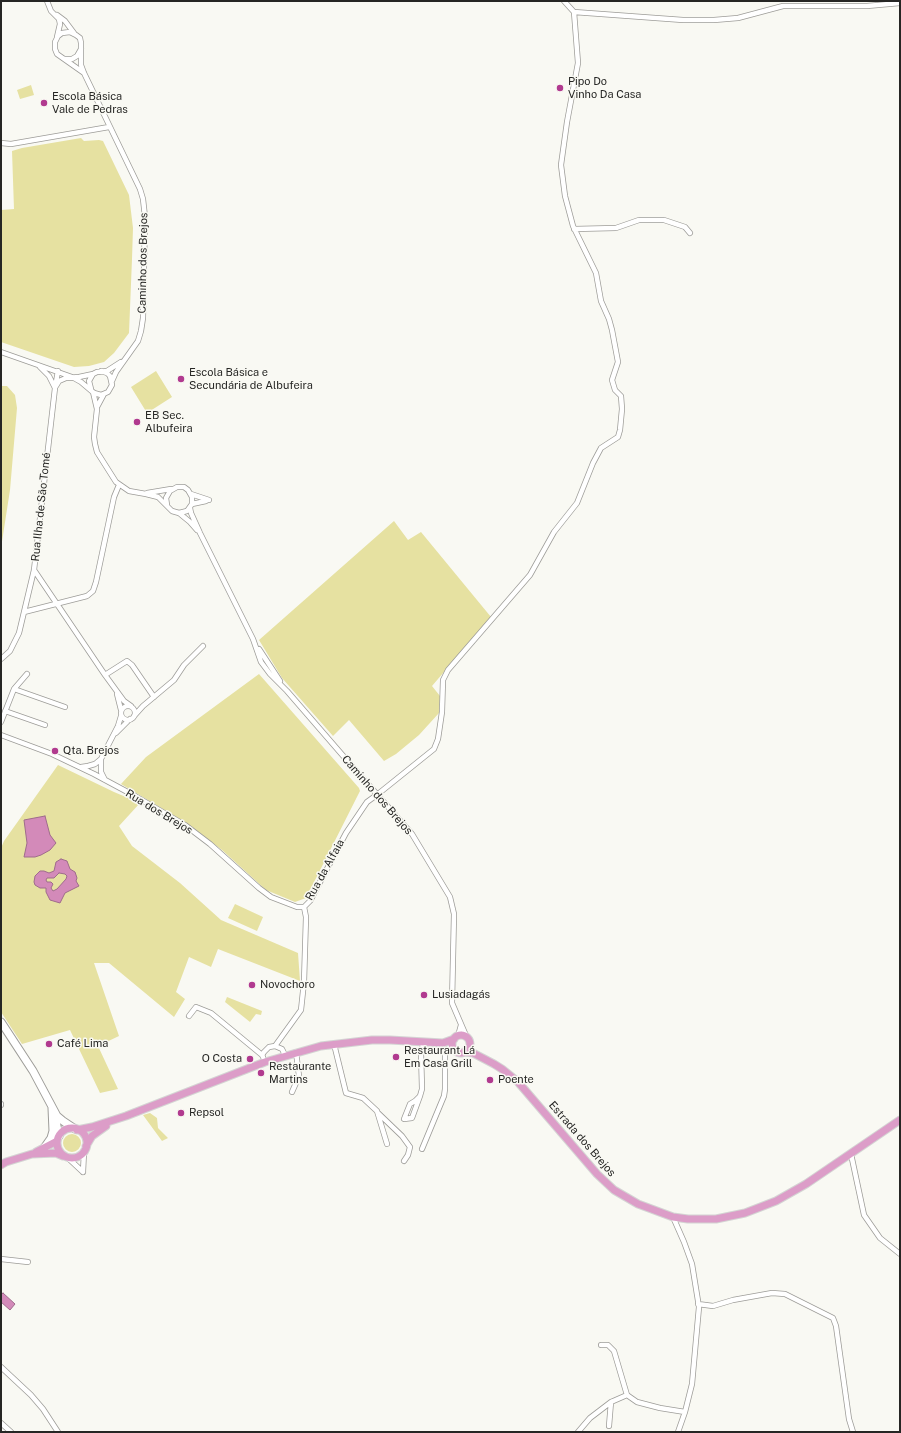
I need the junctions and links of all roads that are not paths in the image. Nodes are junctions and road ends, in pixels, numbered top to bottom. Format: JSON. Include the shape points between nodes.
{"nodes":[{"id":1,"x":47,"y":1,"type":"edge"},
{"id":2,"x":564,"y":1,"type":"edge"},
{"id":3,"x":900,"y":4,"type":"edge"},
{"id":4,"x":51,"y":11,"type":"junction"},
{"id":5,"x":574,"y":12,"type":"junction"},
{"id":6,"x":74,"y":33,"type":"junction"},
{"id":7,"x":56,"y":38,"type":"junction"},
{"id":8,"x":82,"y":48,"type":"junction"},
{"id":9,"x":64,"y":59,"type":"junction"},
{"id":10,"x":84,"y":73,"type":"junction"},
{"id":11,"x":109,"y":127,"type":"junction"},
{"id":12,"x":1,"y":142,"type":"edge"},
{"id":13,"x":574,"y":229,"type":"junction"},
{"id":14,"x":690,"y":233,"type":"dead end"},
{"id":15,"x":1,"y":352,"type":"edge"},
{"id":16,"x":128,"y":356,"type":"junction"},
{"id":17,"x":37,"y":364,"type":"junction"},
{"id":18,"x":58,"y":371,"type":"junction"},
{"id":19,"x":101,"y":371,"type":"junction"},
{"id":20,"x":93,"y":374,"type":"junction"},
{"id":21,"x":72,"y":377,"type":"junction"},
{"id":22,"x":112,"y":381,"type":"junction"},
{"id":23,"x":55,"y":388,"type":"junction"},
{"id":24,"x":92,"y":391,"type":"junction"},
{"id":25,"x":104,"y":394,"type":"junction"},
{"id":26,"x":97,"y":409,"type":"junction"},
{"id":27,"x":119,"y":485,"type":"junction"},
{"id":28,"x":173,"y":488,"type":"junction"},
{"id":29,"x":146,"y":494,"type":"junction"},
{"id":30,"x":191,"y":494,"type":"junction"},
{"id":31,"x":167,"y":506,"type":"junction"},
{"id":32,"x":191,"y":506,"type":"junction"},
{"id":33,"x":179,"y":513,"type":"junction"},
{"id":34,"x":200,"y":533,"type":"junction"},
{"id":35,"x":34,"y":570,"type":"junction"},
{"id":36,"x":56,"y":604,"type":"junction"},
{"id":37,"x":24,"y":612,"type":"junction"},
{"id":38,"x":203,"y":646,"type":"dead end"},
{"id":39,"x":1,"y":659,"type":"edge"},
{"id":40,"x":27,"y":674,"type":"dead end"},
{"id":41,"x":105,"y":676,"type":"junction"},
{"id":42,"x":14,"y":689,"type":"junction"},
{"id":43,"x":116,"y":691,"type":"junction"},
{"id":44,"x":154,"y":697,"type":"junction"},
{"id":45,"x":131,"y":706,"type":"junction"},
{"id":46,"x":65,"y":707,"type":"dead end"},
{"id":47,"x":121,"y":710,"type":"junction"},
{"id":48,"x":5,"y":711,"type":"junction"},
{"id":49,"x":121,"y":716,"type":"junction"},
{"id":50,"x":132,"y":718,"type":"junction"},
{"id":51,"x":1,"y":722,"type":"edge"},
{"id":52,"x":45,"y":725,"type":"dead end"},
{"id":53,"x":1,"y":735,"type":"edge"},
{"id":54,"x":110,"y":741,"type":"junction"},
{"id":55,"x":98,"y":765,"type":"junction"},
{"id":56,"x":78,"y":767,"type":"junction"},
{"id":57,"x":94,"y":774,"type":"junction"},
{"id":58,"x":107,"y":782,"type":"junction"},
{"id":59,"x":378,"y":794,"type":"junction"},
{"id":60,"x":304,"y":907,"type":"junction"},
{"id":61,"x":189,"y":1016,"type":"dead end"},
{"id":62,"x":1,"y":1022,"type":"edge"},
{"id":63,"x":461,"y":1025,"type":"junction"},
{"id":64,"x":456,"y":1037,"type":"junction"},
{"id":65,"x":468,"y":1039,"type":"junction"},
{"id":66,"x":425,"y":1042,"type":"junction"},
{"id":67,"x":334,"y":1044,"type":"junction"},
{"id":68,"x":276,"y":1046,"type":"junction"},
{"id":69,"x":449,"y":1048,"type":"junction"},
{"id":70,"x":296,"y":1052,"type":"junction"},
{"id":71,"x":460,"y":1052,"type":"junction"},
{"id":72,"x":285,"y":1055,"type":"junction"},
{"id":73,"x":263,"y":1058,"type":"junction"},
{"id":74,"x":494,"y":1064,"type":"junction"},
{"id":75,"x":292,"y":1092,"type":"dead end"},
{"id":76,"x":420,"y":1096,"type":"junction"},
{"id":77,"x":52,"y":1106,"type":"junction"},
{"id":78,"x":376,"y":1111,"type":"junction"},
{"id":79,"x":126,"y":1116,"type":"junction"},
{"id":80,"x":900,"y":1120,"type":"edge"},
{"id":81,"x":76,"y":1129,"type":"junction"},
{"id":82,"x":58,"y":1138,"type":"junction"},
{"id":83,"x":387,"y":1144,"type":"dead end"},
{"id":84,"x":44,"y":1148,"type":"junction"},
{"id":85,"x":422,"y":1149,"type":"dead end"},
{"id":86,"x":85,"y":1150,"type":"junction"},
{"id":87,"x":32,"y":1154,"type":"junction"},
{"id":88,"x":851,"y":1154,"type":"junction"},
{"id":89,"x":66,"y":1157,"type":"junction"},
{"id":90,"x":404,"y":1161,"type":"dead end"},
{"id":91,"x":1,"y":1165,"type":"edge"},
{"id":92,"x":672,"y":1217,"type":"junction"},
{"id":93,"x":900,"y":1254,"type":"edge"},
{"id":94,"x":1,"y":1259,"type":"edge"},
{"id":95,"x":28,"y":1262,"type":"dead end"},
{"id":96,"x":698,"y":1304,"type":"junction"},
{"id":97,"x":601,"y":1345,"type":"dead end"},
{"id":98,"x":1,"y":1367,"type":"edge"},
{"id":99,"x":627,"y":1394,"type":"junction"},
{"id":100,"x":611,"y":1402,"type":"junction"},
{"id":101,"x":685,"y":1412,"type":"junction"},
{"id":102,"x":1,"y":1422,"type":"edge"},
{"id":103,"x":609,"y":1426,"type":"dead end"},
{"id":104,"x":11,"y":1432,"type":"edge"},
{"id":105,"x":58,"y":1432,"type":"edge"},
{"id":106,"x":578,"y":1432,"type":"edge"},
{"id":107,"x":678,"y":1432,"type":"edge"},
{"id":108,"x":853,"y":1432,"type":"edge"}],
"edges":[{"from":1,"to":4,"type":"street"},
{"from":2,"to":5,"type":"street"},
{"from":3,"to":5,"type":"street","via":[[783,6],[738,18],[714,20]]},
{"from":4,"to":6,"type":"street","via":[[65,21]]},
{"from":4,"to":7,"type":"street","via":[[60,24]]},
{"from":5,"to":13,"type":"street","name":"Rua da Alfaia","via":[[578,63],[561,165],[564,196]]},
{"from":6,"to":7,"type":"street","via":[[62,33]]},
{"from":6,"to":8,"type":"street","via":[[80,38]]},
{"from":7,"to":9,"type":"street","via":[[55,50]]},
{"from":8,"to":9,"type":"street","via":[[77,56]]},
{"from":8,"to":10,"type":"street"},
{"from":9,"to":10,"type":"street"},
{"from":10,"to":11,"type":"street","name":"Caminho dos Brejos"},
{"from":11,"to":12,"type":"street","via":[[26,142]]},
{"from":11,"to":16,"type":"street","name":"Caminho dos Brejos","via":[[140,188],[145,217],[143,318],[138,341]]},
{"from":13,"to":14,"type":"street","via":[[616,228],[639,220],[664,220],[685,227]]},
{"from":13,"to":59,"type":"street","name":"Rua da Alfaia","via":[[596,273],[601,301],[612,330],[618,362],[612,380],[620,396],[622,409],[618,437],[601,448],[577,503],[550,538],[530,575],[448,670],[444,680],[438,739],[434,749]]},
{"from":15,"to":17,"type":"street"},
{"from":16,"to":19,"type":"street","name":"Caminho dos Brejos","via":[[113,368]]},
{"from":16,"to":22,"type":"street","name":"Caminho dos Brejos"},
{"from":17,"to":18,"type":"street"},
{"from":17,"to":23,"type":"street","via":[[49,376]]},
{"from":18,"to":21,"type":"street"},
{"from":18,"to":23,"type":"street","name":"Rua Ilha de São Tomé"},
{"from":19,"to":20,"type":"street"},
{"from":19,"to":22,"type":"street","via":[[107,373]]},
{"from":20,"to":21,"type":"street"},
{"from":20,"to":24,"type":"street","via":[[89,381]]},
{"from":21,"to":23,"type":"street","via":[[59,381]]},
{"from":21,"to":24,"type":"street"},
{"from":22,"to":25,"type":"street","via":[[110,389]]},
{"from":23,"to":35,"type":"street","name":"Rua Ilha de São Tomé"},
{"from":24,"to":25,"type":"street"},
{"from":24,"to":26,"type":"street"},
{"from":25,"to":26,"type":"street"},
{"from":26,"to":27,"type":"street","via":[[94,437],[96,448]]},
{"from":27,"to":29,"type":"street","via":[[130,491]]},
{"from":27,"to":36,"type":"street","via":[[92,591],[87,596]]},
{"from":28,"to":29,"type":"street"},
{"from":28,"to":30,"type":"street","via":[[184,488]]},
{"from":28,"to":31,"type":"street","via":[[166,498]]},
{"from":29,"to":31,"type":"street","via":[[158,497]]},
{"from":30,"to":32,"type":"street"},
{"from":30,"to":32,"type":"street","via":[[208,500]]},
{"from":31,"to":33,"type":"street"},
{"from":32,"to":33,"type":"street","via":[[187,511]]},
{"from":32,"to":34,"type":"street","name":"Caminho dos Brejos","via":[[191,513]]},
{"from":33,"to":34,"type":"street"},
{"from":34,"to":59,"type":"street","name":"Caminho dos Brejos","via":[[252,639],[287,691]]},
{"from":35,"to":36,"type":"street","name":"Rua Ilha de São Tomé"},
{"from":35,"to":37,"type":"street"},
{"from":36,"to":37,"type":"street"},
{"from":36,"to":41,"type":"street","name":"Rua Ilha de São Tomé"},
{"from":37,"to":39,"type":"street","via":[[19,633],[10,651]]},
{"from":38,"to":44,"type":"street","via":[[184,665],[174,680]]},
{"from":40,"to":42,"type":"street"},
{"from":41,"to":43,"type":"street","name":"Rua Ilha de São Tomé"},
{"from":41,"to":44,"type":"street","via":[[127,661]]},
{"from":42,"to":46,"type":"street"},
{"from":42,"to":48,"type":"street"},
{"from":43,"to":45,"type":"street","name":"Rua Ilha de São Tomé"},
{"from":43,"to":47,"type":"street","name":"Rua Ilha de São Tomé"},
{"from":44,"to":50,"type":"street"},
{"from":45,"to":47,"type":"street","via":[[124,706]]},
{"from":45,"to":50,"type":"street","name":"Rua Ilha de São Tomé","via":[[134,710]]},
{"from":47,"to":49,"type":"street","name":"Rua Ilha de São Tomé"},
{"from":48,"to":51,"type":"street"},
{"from":48,"to":52,"type":"street"},
{"from":49,"to":50,"type":"street","via":[[126,720]]},
{"from":49,"to":54,"type":"street","name":"Rua Ilha de São Tomé"},
{"from":50,"to":54,"type":"street","name":"Rua Ilha de São Tomé"},
{"from":53,"to":56,"type":"street","name":"Rua dos Brejos","via":[[52,754]]},
{"from":54,"to":55,"type":"street","name":"Rua Ilha de São Tomé"},
{"from":55,"to":56,"type":"street"},
{"from":55,"to":57,"type":"street","via":[[98,771]]},
{"from":55,"to":58,"type":"street"},
{"from":56,"to":57,"type":"street","name":"Rua dos Brejos"},
{"from":57,"to":58,"type":"street","name":"Rua dos Brejos"},
{"from":58,"to":60,"type":"street","name":"Rua dos Brejos","via":[[185,825],[270,897]]},
{"from":59,"to":60,"type":"street","name":"Rua da Alfaia","via":[[367,802],[346,833],[310,901]]},
{"from":59,"to":63,"type":"street","name":"Caminho dos Brejos","via":[[412,834],[450,897],[454,914],[452,1003]]},
{"from":60,"to":68,"type":"street","name":"Rua da Alfaia","via":[[305,956],[301,1010]]},
{"from":61,"to":73,"type":"street","via":[[196,1007],[211,1014]]},
{"from":62,"to":77,"type":"main road"},
{"from":63,"to":64,"type":"street"},
{"from":63,"to":65,"type":"street"},
{"from":64,"to":65,"type":"main road","via":[[465,1036]]},
{"from":64,"to":66,"type":"main road","via":[[443,1043]]},
{"from":64,"to":71,"type":"main road","via":[[453,1046]]},
{"from":65,"to":71,"type":"main road","via":[[469,1047]]},
{"from":65,"to":74,"type":"main road","via":[[475,1050]]},
{"from":66,"to":67,"type":"main road","via":[[372,1040]]},
{"from":66,"to":69,"type":"main road"},
{"from":66,"to":76,"type":"street","via":[[421,1052]]},
{"from":67,"to":70,"type":"main road"},
{"from":67,"to":78,"type":"street","via":[[346,1093],[363,1098]]},
{"from":68,"to":72,"type":"street","via":[[282,1049]]},
{"from":68,"to":73,"type":"street","via":[[269,1047]]},
{"from":69,"to":71,"type":"main road"},
{"from":69,"to":85,"type":"street","via":[[445,1051],[444,1096]]},
{"from":70,"to":72,"type":"main road"},
{"from":70,"to":75,"type":"street","via":[[299,1076]]},
{"from":71,"to":74,"type":"main road","via":[[473,1054]]},
{"from":72,"to":73,"type":"main road"},
{"from":73,"to":79,"type":"main road"},
{"from":74,"to":92,"type":"main road","name":"Estrada dos Brejos","via":[[518,1082],[605,1183],[638,1204]]},
{"from":76,"to":76,"type":"street","via":[[410,1104],[404,1119],[412,1118]]},
{"from":77,"to":81,"type":"main road","via":[[63,1122]]},
{"from":77,"to":82,"type":"main road"},
{"from":77,"to":84,"type":"main road","via":[[53,1131]]},
{"from":78,"to":83,"type":"street"},
{"from":78,"to":90,"type":"street","via":[[410,1147]]},
{"from":79,"to":81,"type":"main road","via":[[92,1127]]},
{"from":79,"to":86,"type":"main road","via":[[100,1129],[92,1136]]},
{"from":80,"to":88,"type":"main road","name":"Estrada dos Brejos"},
{"from":81,"to":82,"type":"main road","via":[[63,1131]]},
{"from":81,"to":86,"type":"main road","via":[[85,1137]]},
{"from":82,"to":84,"type":"main road"},
{"from":82,"to":89,"type":"main road","via":[[58,1149]]},
{"from":84,"to":87,"type":"main road"},
{"from":86,"to":89,"type":"main road","via":[[79,1157]]},
{"from":86,"to":89,"type":"street","via":[[83,1172]]},
{"from":87,"to":89,"type":"main road","via":[[56,1153]]},
{"from":87,"to":91,"type":"main road"},
{"from":88,"to":92,"type":"main road","name":"Estrada dos Brejos","via":[[792,1193],[760,1208],[716,1219]]},
{"from":88,"to":93,"type":"street","via":[[864,1215],[880,1238]]},
{"from":92,"to":96,"type":"street","via":[[692,1264]]},
{"from":94,"to":95,"type":"street"},
{"from":96,"to":101,"type":"street","via":[[696,1351]]},
{"from":96,"to":108,"type":"street","via":[[713,1306],[772,1293],[785,1294],[833,1318]]},
{"from":97,"to":99,"type":"street","via":[[608,1345],[614,1351]]},
{"from":98,"to":105,"type":"street","via":[[31,1395]]},
{"from":99,"to":100,"type":"street"},
{"from":99,"to":101,"type":"street","via":[[637,1402]]},
{"from":100,"to":103,"type":"street"},
{"from":100,"to":106,"type":"street","via":[[590,1418]]},
{"from":101,"to":107,"type":"street"},
{"from":102,"to":104,"type":"street"}]}
